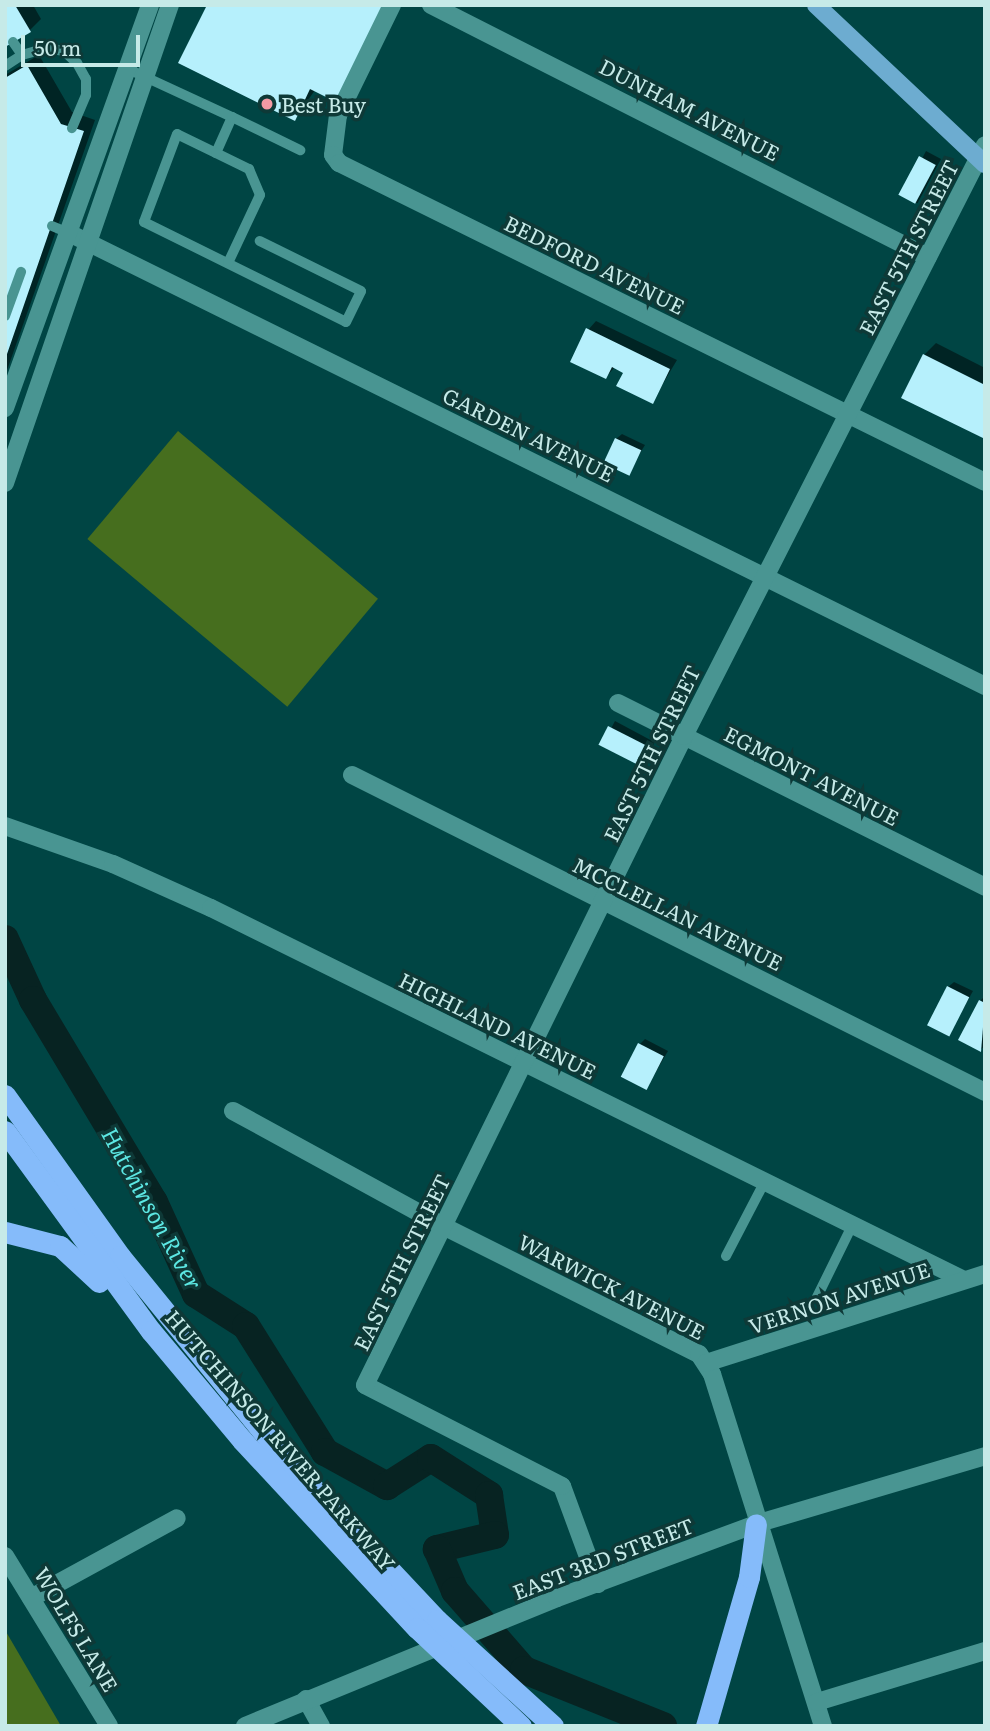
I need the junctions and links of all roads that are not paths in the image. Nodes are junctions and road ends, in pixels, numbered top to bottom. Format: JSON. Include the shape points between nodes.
{"nodes":[{"id":1,"x":150,"y":5,"type":"edge"},
{"id":2,"x":170,"y":5,"type":"edge"},
{"id":3,"x":392,"y":5,"type":"edge"},
{"id":4,"x":431,"y":5,"type":"edge"},
{"id":5,"x":816,"y":5,"type":"edge"},
{"id":6,"x":13,"y":42,"type":"dead end"},
{"id":7,"x":22,"y":55,"type":"junction"},
{"id":8,"x":5,"y":66,"type":"edge"},
{"id":9,"x":128,"y":69,"type":"junction"},
{"id":10,"x":147,"y":77,"type":"junction"},
{"id":11,"x":232,"y":117,"type":"junction"},
{"id":12,"x":72,"y":128,"type":"dead end"},
{"id":13,"x":300,"y":150,"type":"dead end"},
{"id":14,"x":216,"y":153,"type":"junction"},
{"id":15,"x":983,"y":155,"type":"edge"},
{"id":16,"x":52,"y":226,"type":"dead end"},
{"id":17,"x":71,"y":234,"type":"junction"},
{"id":18,"x":260,"y":241,"type":"dead end"},
{"id":19,"x":88,"y":242,"type":"junction"},
{"id":20,"x":928,"y":257,"type":"junction"},
{"id":21,"x":228,"y":263,"type":"junction"},
{"id":22,"x":21,"y":272,"type":"dead end"},
{"id":23,"x":5,"y":316,"type":"edge"},
{"id":24,"x":6,"y":401,"type":"edge"},
{"id":25,"x":848,"y":413,"type":"junction"},
{"id":26,"x":985,"y":482,"type":"edge"},
{"id":27,"x":5,"y":483,"type":"edge"},
{"id":28,"x":766,"y":578,"type":"junction"},
{"id":29,"x":985,"y":686,"type":"edge"},
{"id":30,"x":618,"y":703,"type":"dead end"},
{"id":31,"x":684,"y":736,"type":"junction"},
{"id":32,"x":352,"y":775,"type":"dead end"},
{"id":33,"x":5,"y":825,"type":"edge"},
{"id":34,"x":985,"y":887,"type":"edge"},
{"id":35,"x":604,"y":901,"type":"junction"},
{"id":36,"x":521,"y":1063,"type":"junction"},
{"id":37,"x":985,"y":1092,"type":"edge"},
{"id":38,"x":5,"y":1095,"type":"edge"},
{"id":39,"x":233,"y":1111,"type":"dead end"},
{"id":40,"x":5,"y":1131,"type":"edge"},
{"id":41,"x":764,"y":1182,"type":"junction"},
{"id":42,"x":852,"y":1226,"type":"junction"},
{"id":43,"x":444,"y":1227,"type":"junction"},
{"id":44,"x":5,"y":1232,"type":"edge"},
{"id":45,"x":726,"y":1256,"type":"dead end"},
{"id":46,"x":985,"y":1273,"type":"edge"},
{"id":47,"x":964,"y":1280,"type":"junction"},
{"id":48,"x":817,"y":1297,"type":"dead end"},
{"id":49,"x":151,"y":1331,"type":"junction"},
{"id":50,"x":706,"y":1363,"type":"junction"},
{"id":51,"x":985,"y":1456,"type":"edge"},
{"id":52,"x":177,"y":1518,"type":"dead end"},
{"id":53,"x":756,"y":1524,"type":"junction"},
{"id":54,"x":5,"y":1556,"type":"edge"},
{"id":55,"x":598,"y":1584,"type":"junction"},
{"id":56,"x":32,"y":1598,"type":"junction"},
{"id":57,"x":985,"y":1651,"type":"edge"},
{"id":58,"x":306,"y":1699,"type":"junction"},
{"id":59,"x":817,"y":1702,"type":"junction"},
{"id":60,"x":706,"y":1722,"type":"edge"},
{"id":61,"x":109,"y":1726,"type":"edge"},
{"id":62,"x":245,"y":1726,"type":"edge"},
{"id":63,"x":321,"y":1726,"type":"edge"},
{"id":64,"x":522,"y":1726,"type":"edge"},
{"id":65,"x":553,"y":1726,"type":"edge"},
{"id":66,"x":823,"y":1726,"type":"edge"}],
"edges":[{"from":1,"to":9,"type":"street"},
{"from":2,"to":10,"type":"street"},
{"from":3,"to":25,"type":"street","name":"BEDFORD AVENUE","via":[[338,115],[333,140],[339,163]]},
{"from":4,"to":20,"type":"street","name":"DUNHAM AVENUE"},
{"from":5,"to":15,"type":"main road"},
{"from":6,"to":7,"type":"lane"},
{"from":7,"to":8,"type":"lane"},
{"from":7,"to":12,"type":"lane","via":[[47,48],[64,51],[77,63],[86,79],[86,95]]},
{"from":9,"to":10,"type":"lane"},
{"from":9,"to":17,"type":"street"},
{"from":10,"to":11,"type":"lane"},
{"from":10,"to":19,"type":"street"},
{"from":11,"to":13,"type":"lane"},
{"from":11,"to":14,"type":"lane"},
{"from":14,"to":21,"type":"lane","via":[[249,169],[260,195]]},
{"from":14,"to":21,"type":"lane","via":[[177,134],[144,222]]},
{"from":15,"to":20,"type":"street","name":"EAST 5TH STREET"},
{"from":16,"to":17,"type":"lane","name":"GARDEN AVENUE"},
{"from":17,"to":19,"type":"street","name":"GARDEN AVENUE"},
{"from":17,"to":24,"type":"street"},
{"from":18,"to":21,"type":"lane","via":[[361,291],[346,322]]},
{"from":19,"to":27,"type":"street"},
{"from":19,"to":28,"type":"street","name":"GARDEN AVENUE"},
{"from":20,"to":25,"type":"street","name":"EAST 5TH STREET"},
{"from":22,"to":23,"type":"lane"},
{"from":25,"to":26,"type":"street","name":"BEDFORD AVENUE"},
{"from":25,"to":28,"type":"street","name":"EAST 5TH STREET"},
{"from":28,"to":29,"type":"street","name":"GARDEN AVENUE"},
{"from":28,"to":31,"type":"street","name":"EAST 5TH STREET"},
{"from":30,"to":31,"type":"street","name":"EGMONT AVENUE"},
{"from":31,"to":34,"type":"street","name":"EGMONT AVENUE"},
{"from":31,"to":35,"type":"street","name":"EAST 5TH STREET"},
{"from":32,"to":35,"type":"street","name":"MCCLELLAN AVENUE"},
{"from":33,"to":36,"type":"street","name":"HIGHLAND AVENUE","via":[[113,864],[186,897]]},
{"from":35,"to":36,"type":"street","name":"EAST 5TH STREET"},
{"from":35,"to":37,"type":"street","name":"MCCLELLAN AVENUE"},
{"from":36,"to":41,"type":"street","name":"HIGHLAND AVENUE"},
{"from":36,"to":43,"type":"street","name":"EAST 5TH STREET"},
{"from":38,"to":65,"type":"highway","name":"HUTCHINSON RIVER PARKWAY","via":[[120,1256],[281,1454],[437,1620]]},
{"from":39,"to":43,"type":"street","name":"WARWICK AVENUE"},
{"from":40,"to":49,"type":"highway","name":"HUTCHINSON RIVER PARKWAY"},
{"from":41,"to":42,"type":"street","name":"HIGHLAND AVENUE"},
{"from":41,"to":45,"type":"lane"},
{"from":42,"to":47,"type":"street","name":"HIGHLAND AVENUE"},
{"from":42,"to":48,"type":"lane"},
{"from":43,"to":50,"type":"street","name":"WARWICK AVENUE","via":[[680,1343]]},
{"from":43,"to":55,"type":"street","name":"EAST 5TH STREET","via":[[365,1385],[562,1486]]},
{"from":44,"to":49,"type":"highway","via":[[40,1238],[68,1251]]},
{"from":46,"to":47,"type":"street","name":"VERNON AVENUE"},
{"from":47,"to":50,"type":"street","name":"VERNON AVENUE"},
{"from":49,"to":64,"type":"highway","name":"HUTCHINSON RIVER PARKWAY","via":[[332,1540]]},
{"from":50,"to":53,"type":"street","name":"WARWICK AVENUE"},
{"from":51,"to":53,"type":"street","name":"EAST 3RD STREET"},
{"from":52,"to":56,"type":"street"},
{"from":53,"to":55,"type":"street","name":"EAST 3RD STREET"},
{"from":53,"to":59,"type":"street","name":"WARWICK AVENUE"},
{"from":53,"to":60,"type":"highway","via":[[749,1577]]},
{"from":54,"to":56,"type":"street","name":"WOLFS LANE"},
{"from":55,"to":58,"type":"street","name":"EAST 3RD STREET"},
{"from":56,"to":61,"type":"street","name":"WOLFS LANE"},
{"from":57,"to":59,"type":"street"},
{"from":58,"to":62,"type":"street","name":"EAST 3RD STREET"},
{"from":58,"to":63,"type":"street"},
{"from":59,"to":66,"type":"street","name":"WARWICK AVENUE"}]}
